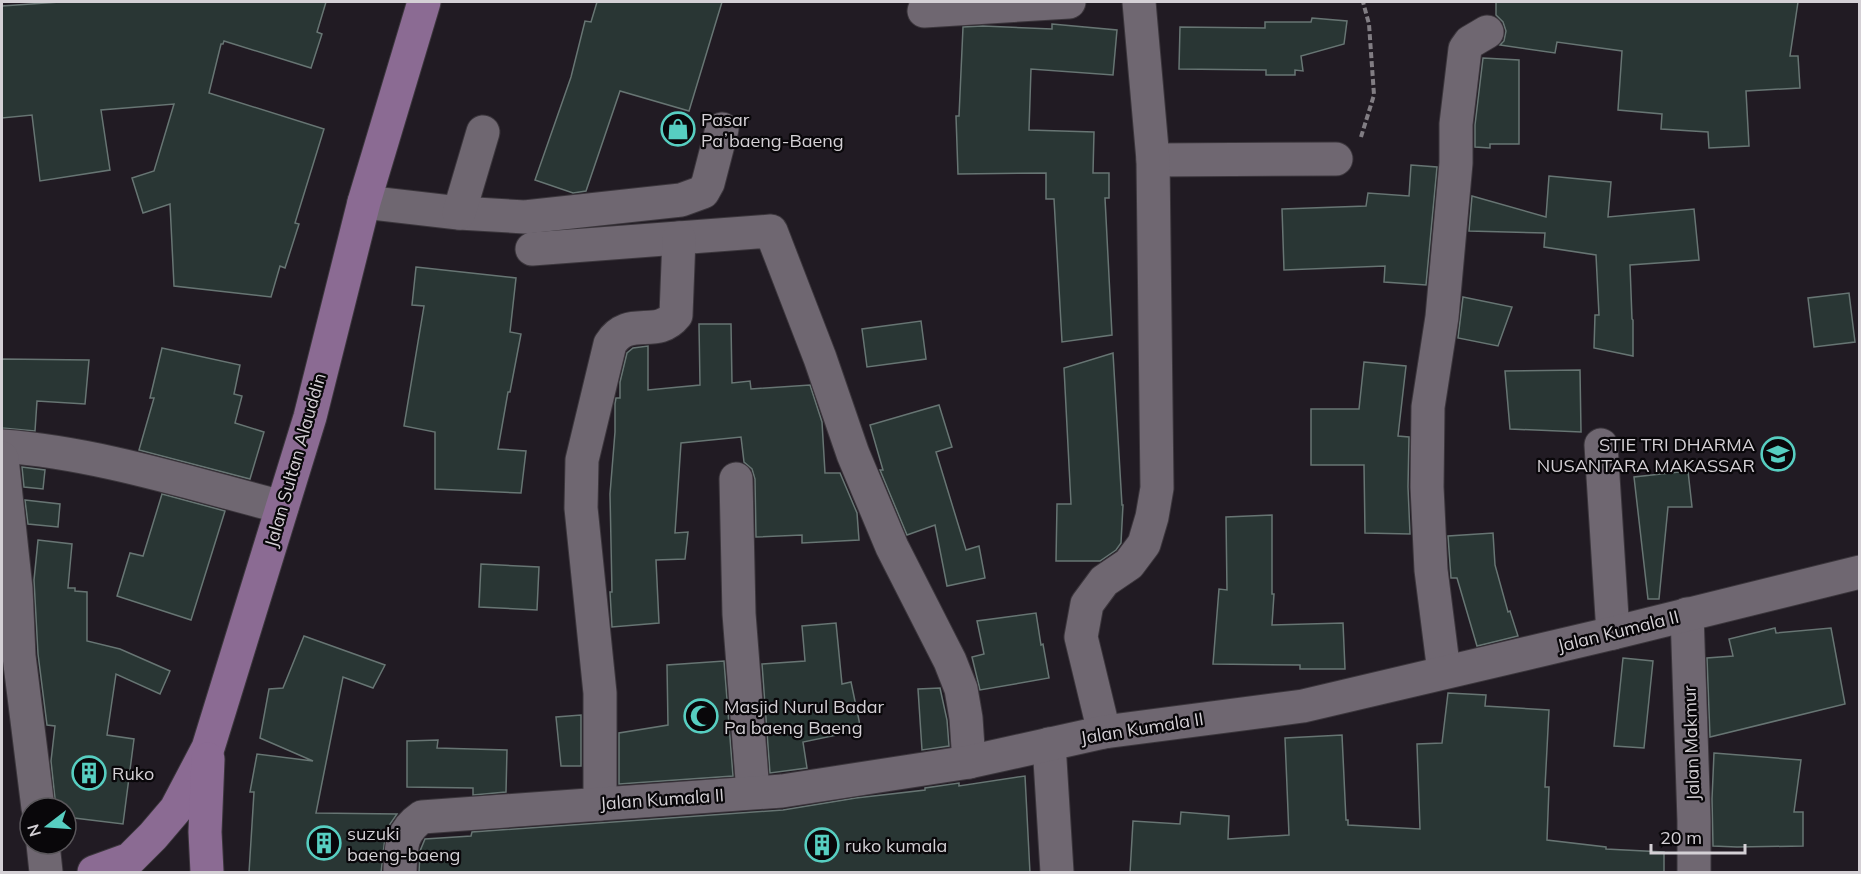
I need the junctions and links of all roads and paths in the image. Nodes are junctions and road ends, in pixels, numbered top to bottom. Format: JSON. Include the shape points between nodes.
{"nodes":[{"id":1,"x":424,"y":2,"type":"edge"},
{"id":2,"x":1069,"y":2,"type":"edge"},
{"id":3,"x":1139,"y":2,"type":"edge"},
{"id":4,"x":1363,"y":2,"type":"edge"},
{"id":5,"x":924,"y":11,"type":"dead end"},
{"id":6,"x":1487,"y":32,"type":"dead end"},
{"id":7,"x":722,"y":129,"type":"dead end"},
{"id":8,"x":483,"y":132,"type":"dead end"},
{"id":9,"x":1336,"y":159,"type":"joint"},
{"id":10,"x":1153,"y":160,"type":"junction"},
{"id":11,"x":364,"y":202,"type":"junction"},
{"id":12,"x":459,"y":213,"type":"junction"},
{"id":13,"x":679,"y":238,"type":"junction"},
{"id":14,"x":532,"y":249,"type":"dead end"},
{"id":15,"x":2,"y":446,"type":"edge"},
{"id":16,"x":1601,"y":446,"type":"dead end"},
{"id":17,"x":2,"y":458,"type":"edge"},
{"id":18,"x":736,"y":479,"type":"dead end"},
{"id":19,"x":282,"y":507,"type":"junction"},
{"id":20,"x":1860,"y":572,"type":"edge"},
{"id":21,"x":9,"y":589,"type":"edge"},
{"id":22,"x":1687,"y":614,"type":"junction"},
{"id":23,"x":1613,"y":633,"type":"junction"},
{"id":24,"x":1444,"y":672,"type":"junction"},
{"id":25,"x":1104,"y":732,"type":"junction"},
{"id":26,"x":1050,"y":744,"type":"junction"},
{"id":27,"x":208,"y":748,"type":"junction"},
{"id":28,"x":969,"y":762,"type":"junction"},
{"id":29,"x":753,"y":792,"type":"junction"},
{"id":30,"x":36,"y":796,"type":"edge"},
{"id":31,"x":600,"y":804,"type":"junction"},
{"id":32,"x":44,"y":856,"type":"edge"},
{"id":33,"x":46,"y":873,"type":"edge"},
{"id":34,"x":94,"y":873,"type":"edge"},
{"id":35,"x":207,"y":873,"type":"edge"},
{"id":36,"x":400,"y":873,"type":"edge"},
{"id":37,"x":1057,"y":873,"type":"edge"},
{"id":38,"x":1694,"y":873,"type":"edge"}],
"edges":[{"from":1,"to":11,"type":"main road","name":"Jalan Sultan Alauddin"},
{"from":2,"to":5,"type":"street"},
{"from":3,"to":10,"type":"street"},
{"from":4,"to":9,"type":"path","via":[[1374,95],[1361,137],[1349,152]]},
{"from":6,"to":24,"type":"street","via":[[1470,42],[1465,50],[1442,317],[1428,407],[1431,570]]},
{"from":7,"to":12,"type":"street","via":[[708,183],[703,192],[694,196],[525,217]]},
{"from":8,"to":12,"type":"street"},
{"from":9,"to":10,"type":"street"},
{"from":10,"to":25,"type":"street","via":[[1157,488],[1144,544],[1129,564],[1104,581],[1087,604],[1082,637]]},
{"from":11,"to":12,"type":"street"},
{"from":11,"to":19,"type":"main road","name":"Jalan Sultan Alauddin","via":[[310,417]]},
{"from":13,"to":14,"type":"street"},
{"from":13,"to":28,"type":"street","via":[[771,231],[853,454],[892,547],[961,688]]},
{"from":13,"to":31,"type":"street","via":[[676,315],[657,327],[616,334],[610,344],[582,460],[581,508],[600,693]]},
{"from":15,"to":19,"type":"street","via":[[43,449],[121,465]]},
{"from":16,"to":23,"type":"street"},
{"from":17,"to":21,"type":"street"},
{"from":18,"to":29,"type":"street","via":[[740,614]]},
{"from":19,"to":27,"type":"main road","name":"Jalan Sultan Alauddin"},
{"from":20,"to":22,"type":"street","name":"Jalan Kumala II"},
{"from":21,"to":30,"type":"street"},
{"from":22,"to":23,"type":"street","name":"Jalan Kumala II"},
{"from":22,"to":38,"type":"street","name":"Jalan Makmur"},
{"from":23,"to":24,"type":"street","name":"Jalan Kumala II"},
{"from":24,"to":25,"type":"street","name":"Jalan Kumala II","via":[[1303,706]]},
{"from":25,"to":26,"type":"street","name":"Jalan Kumala II"},
{"from":26,"to":28,"type":"street","name":"Jalan Kumala II"},
{"from":26,"to":37,"type":"street"},
{"from":27,"to":34,"type":"main road","name":"Jalan Sultan Alauddin","via":[[176,809],[153,836],[130,858]]},
{"from":27,"to":35,"type":"main road"},
{"from":28,"to":29,"type":"street","name":"Jalan Kumala II"},
{"from":29,"to":31,"type":"street","name":"Jalan Kumala II"},
{"from":31,"to":36,"type":"street","name":"Jalan Kumala II","via":[[422,817],[409,827],[401,843]]},
{"from":32,"to":33,"type":"street"}]}
